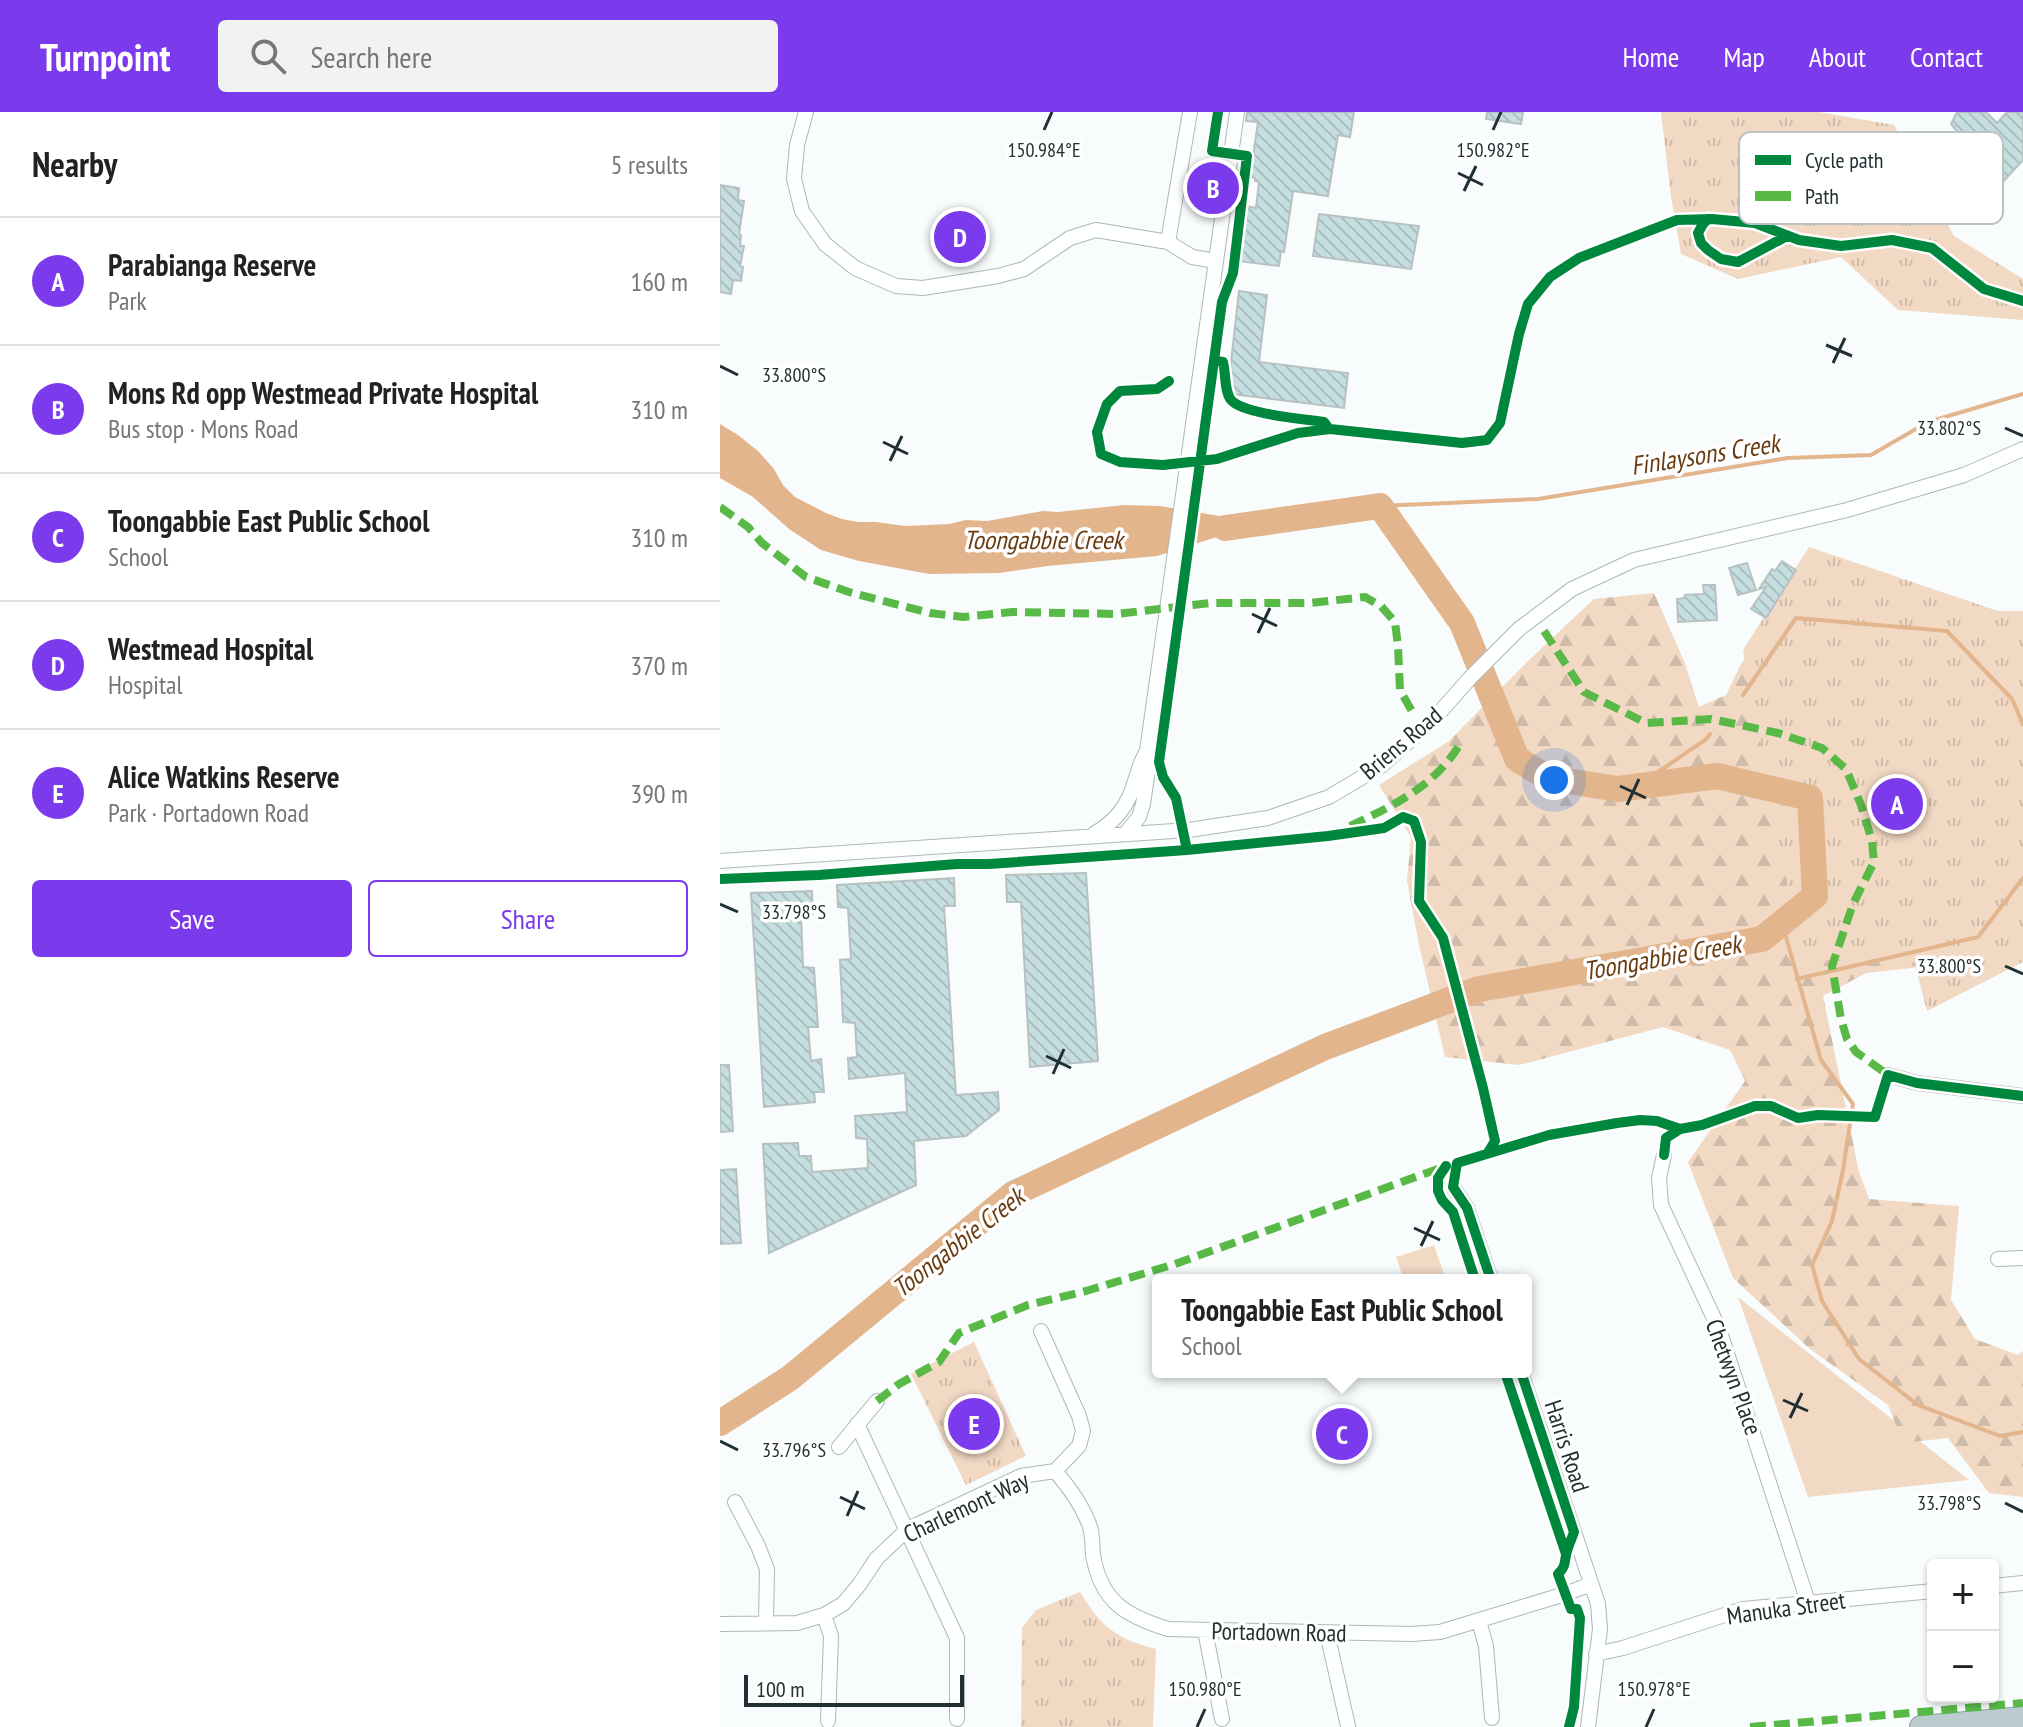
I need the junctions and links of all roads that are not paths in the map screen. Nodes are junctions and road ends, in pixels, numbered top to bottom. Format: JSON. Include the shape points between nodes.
{"nodes":[{"id":1,"x":806,"y":112,"type":"edge"},
{"id":2,"x":1190,"y":112,"type":"edge"},
{"id":3,"x":1237,"y":112,"type":"edge"},
{"id":4,"x":1168,"y":242,"type":"junction"},
{"id":5,"x":1216,"y":261,"type":"junction"},
{"id":6,"x":2023,"y":449,"type":"edge"},
{"id":7,"x":1147,"y":751,"type":"junction"},
{"id":8,"x":1125,"y":834,"type":"junction"},
{"id":9,"x":1090,"y":837,"type":"junction"},
{"id":10,"x":720,"y":861,"type":"edge"},
{"id":11,"x":1888,"y":1075,"type":"dead end"},
{"id":12,"x":2023,"y":1096,"type":"edge"},
{"id":13,"x":1664,"y":1155,"type":"dead end"},
{"id":14,"x":1453,"y":1187,"type":"dead end"},
{"id":15,"x":2023,"y":1258,"type":"edge"},
{"id":16,"x":1998,"y":1259,"type":"dead end"},
{"id":17,"x":1489,"y":1274,"type":"edge"},
{"id":18,"x":1041,"y":1331,"type":"dead end"},
{"id":19,"x":1523,"y":1378,"type":"edge"},
{"id":20,"x":877,"y":1401,"type":"dead end"},
{"id":21,"x":857,"y":1424,"type":"junction"},
{"id":22,"x":839,"y":1447,"type":"dead end"},
{"id":23,"x":1055,"y":1471,"type":"junction"},
{"id":24,"x":735,"y":1502,"type":"dead end"},
{"id":25,"x":908,"y":1529,"type":"junction"},
{"id":26,"x":2023,"y":1583,"type":"edge"},
{"id":27,"x":1591,"y":1584,"type":"junction"},
{"id":28,"x":1999,"y":1585,"type":"edge"},
{"id":29,"x":1927,"y":1592,"type":"edge"},
{"id":30,"x":1808,"y":1602,"type":"junction"},
{"id":31,"x":824,"y":1615,"type":"junction"},
{"id":32,"x":1479,"y":1621,"type":"junction"},
{"id":33,"x":766,"y":1622,"type":"junction"},
{"id":34,"x":720,"y":1624,"type":"edge"},
{"id":35,"x":1205,"y":1630,"type":"junction"},
{"id":36,"x":1327,"y":1633,"type":"junction"},
{"id":37,"x":1596,"y":1654,"type":"junction"},
{"id":38,"x":1492,"y":1718,"type":"dead end"},
{"id":39,"x":2023,"y":1718,"type":"edge"},
{"id":40,"x":957,"y":1719,"type":"dead end"},
{"id":41,"x":1222,"y":1719,"type":"dead end"},
{"id":42,"x":828,"y":1721,"type":"dead end"},
{"id":43,"x":1348,"y":1726,"type":"edge"},
{"id":44,"x":1588,"y":1727,"type":"edge"},
{"id":45,"x":1921,"y":1727,"type":"edge"}],
"edges":[{"from":1,"to":4,"type":"street","via":[[794,179],[802,211],[825,244],[855,268],[896,286],[923,288],[1024,269],[1070,238],[1096,230]]},
{"from":2,"to":4,"type":"street"},
{"from":3,"to":5,"type":"street"},
{"from":4,"to":5,"type":"street","via":[[1192,257]]},
{"from":5,"to":7,"type":"street"},
{"from":6,"to":8,"type":"street","name":"Briens Road","via":[[1964,475],[1847,510],[1634,560],[1572,589],[1519,629],[1381,766],[1329,797],[1268,818]]},
{"from":7,"to":8,"type":"street","via":[[1143,804]]},
{"from":7,"to":9,"type":"street","via":[[1123,810]]},
{"from":8,"to":9,"type":"street","name":"Briens Road"},
{"from":9,"to":10,"type":"street","name":"Briens Road"},
{"from":11,"to":12,"type":"street"},
{"from":13,"to":30,"type":"street","name":"Chetwyn Place","via":[[1661,1205],[1719,1329]]},
{"from":14,"to":17,"type":"street","via":[[1467,1208]]},
{"from":15,"to":16,"type":"street"},
{"from":18,"to":23,"type":"street","via":[[1083,1431],[1079,1446]]},
{"from":19,"to":27,"type":"street","name":"Harris Road"},
{"from":20,"to":21,"type":"street"},
{"from":21,"to":22,"type":"street"},
{"from":21,"to":25,"type":"street"},
{"from":23,"to":25,"type":"street","name":"Charlemont Way","via":[[1021,1476]]},
{"from":23,"to":35,"type":"street","name":"Portadown Road","via":[[1075,1494],[1090,1527],[1100,1581],[1110,1598],[1142,1621],[1168,1629]]},
{"from":24,"to":33,"type":"street","via":[[767,1569]]},
{"from":25,"to":31,"type":"street","name":"Charlemont Way","via":[[877,1558],[843,1604]]},
{"from":25,"to":40,"type":"street","via":[[957,1638]]},
{"from":26,"to":28,"type":"street"},
{"from":27,"to":32,"type":"street","name":"Portadown Road"},
{"from":27,"to":37,"type":"street","name":"Harris Road","via":[[1600,1629]]},
{"from":29,"to":30,"type":"street","name":"Manuka Street"},
{"from":30,"to":37,"type":"street","name":"Manuka Street","via":[[1743,1609]]},
{"from":31,"to":33,"type":"street","name":"Charlemont Way","via":[[797,1623]]},
{"from":31,"to":42,"type":"street","via":[[831,1636]]},
{"from":32,"to":36,"type":"street","name":"Portadown Road","via":[[1440,1632]]},
{"from":32,"to":38,"type":"street"},
{"from":33,"to":34,"type":"street","name":"Charlemont Way"},
{"from":35,"to":36,"type":"street","name":"Portadown Road"},
{"from":35,"to":41,"type":"street"},
{"from":36,"to":43,"type":"street"},
{"from":37,"to":44,"type":"street","name":"Harris Road"},
{"from":39,"to":45,"type":"highway"}]}
